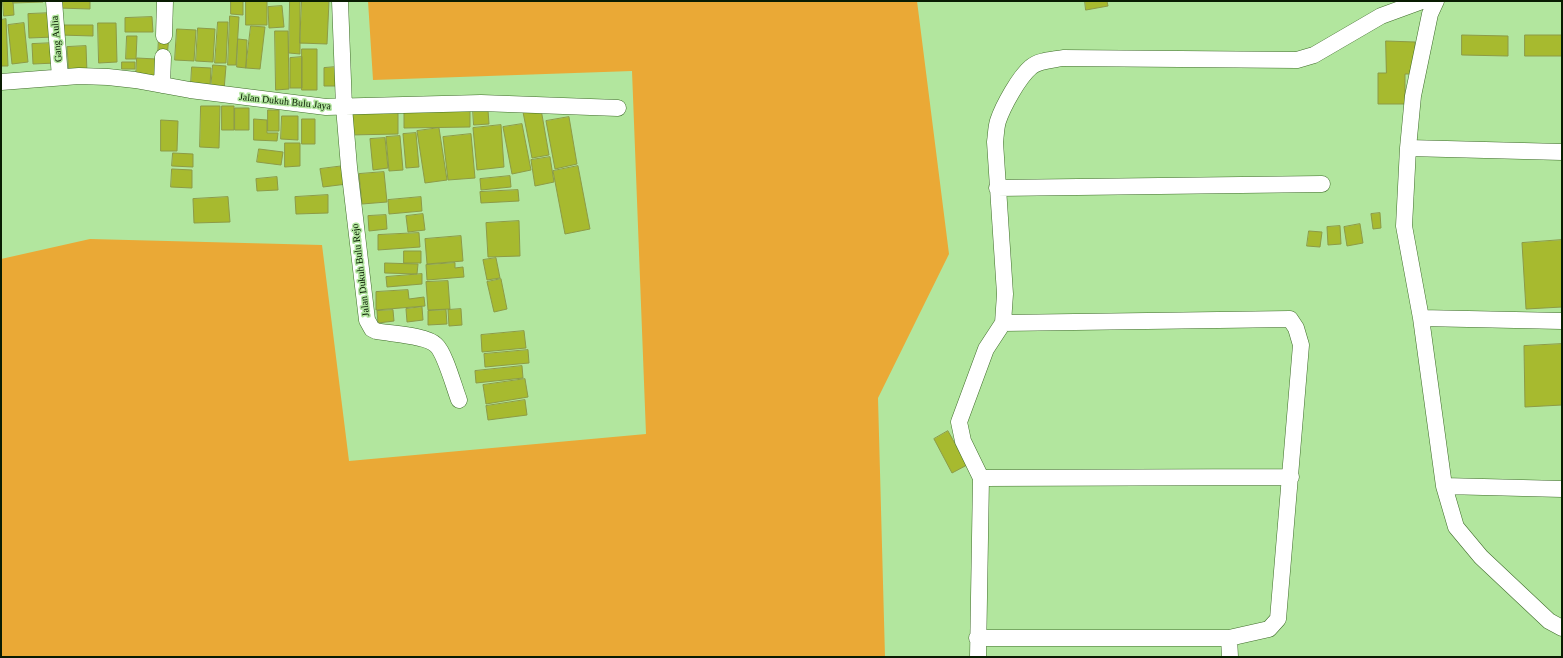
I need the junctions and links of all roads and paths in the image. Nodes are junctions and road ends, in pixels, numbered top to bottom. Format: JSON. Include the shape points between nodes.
{"nodes":[{"id":1,"x":54,"y":1,"type":"edge"},
{"id":2,"x":165,"y":1,"type":"edge"},
{"id":3,"x":340,"y":1,"type":"edge"},
{"id":4,"x":1422,"y":1,"type":"edge"},
{"id":5,"x":1436,"y":1,"type":"edge"},
{"id":6,"x":164,"y":36,"type":"dead end"},
{"id":7,"x":163,"y":57,"type":"dead end"},
{"id":8,"x":60,"y":77,"type":"junction"},
{"id":9,"x":1,"y":82,"type":"edge"},
{"id":10,"x":162,"y":85,"type":"junction"},
{"id":11,"x":344,"y":107,"type":"junction"},
{"id":12,"x":618,"y":108,"type":"dead end"},
{"id":13,"x":1408,"y":148,"type":"junction"},
{"id":14,"x":1562,"y":152,"type":"edge"},
{"id":15,"x":1322,"y":184,"type":"dead end"},
{"id":16,"x":997,"y":188,"type":"junction"},
{"id":17,"x":1421,"y":318,"type":"junction"},
{"id":18,"x":1562,"y":321,"type":"edge"},
{"id":19,"x":1003,"y":323,"type":"junction"},
{"id":20,"x":459,"y":400,"type":"dead end"},
{"id":21,"x":1291,"y":477,"type":"junction"},
{"id":22,"x":981,"y":478,"type":"junction"},
{"id":23,"x":1444,"y":486,"type":"junction"},
{"id":24,"x":1562,"y":489,"type":"edge"},
{"id":25,"x":1562,"y":628,"type":"edge"},
{"id":26,"x":977,"y":638,"type":"junction"},
{"id":27,"x":1229,"y":638,"type":"junction"},
{"id":28,"x":978,"y":657,"type":"edge"},
{"id":29,"x":1230,"y":657,"type":"edge"}],
"edges":[{"from":1,"to":8,"type":"street","name":"Gang Aulia"},
{"from":2,"to":6,"type":"street"},
{"from":3,"to":11,"type":"street"},
{"from":4,"to":16,"type":"street","via":[[1381,16],[1314,55],[1297,60],[1063,58],[1043,61],[1031,67],[1007,102],[998,121],[995,142]]},
{"from":5,"to":13,"type":"street","via":[[1430,14],[1419,63]]},
{"from":7,"to":10,"type":"street"},
{"from":8,"to":9,"type":"street","name":"Jalan Dukuh Bulu Jaya"},
{"from":8,"to":10,"type":"street","name":"Jalan Dukuh Bulu Jaya","via":[[108,77]]},
{"from":10,"to":11,"type":"street","name":"Jalan Dukuh Bulu Jaya","via":[[326,107]]},
{"from":11,"to":12,"type":"street","name":"Jalan Dukuh Bulu Jaya","via":[[481,103]]},
{"from":11,"to":20,"type":"street","name":"Jalan Dukuh Bulu Rejo","via":[[367,320],[376,331],[426,340],[436,345]]},
{"from":13,"to":14,"type":"street"},
{"from":13,"to":17,"type":"street","via":[[1404,226]]},
{"from":15,"to":16,"type":"street"},
{"from":16,"to":19,"type":"street","via":[[1005,294]]},
{"from":17,"to":18,"type":"street"},
{"from":17,"to":23,"type":"street"},
{"from":19,"to":21,"type":"street","via":[[1290,319],[1296,328],[1301,345]]},
{"from":19,"to":22,"type":"street","via":[[986,349],[959,422],[968,455]]},
{"from":21,"to":22,"type":"street"},
{"from":21,"to":27,"type":"street","via":[[1278,619],[1269,629]]},
{"from":22,"to":26,"type":"street"},
{"from":23,"to":24,"type":"street"},
{"from":23,"to":25,"type":"street","via":[[1456,527],[1481,557],[1548,621]]},
{"from":26,"to":27,"type":"street"},
{"from":26,"to":28,"type":"street"},
{"from":27,"to":29,"type":"street"}]}
